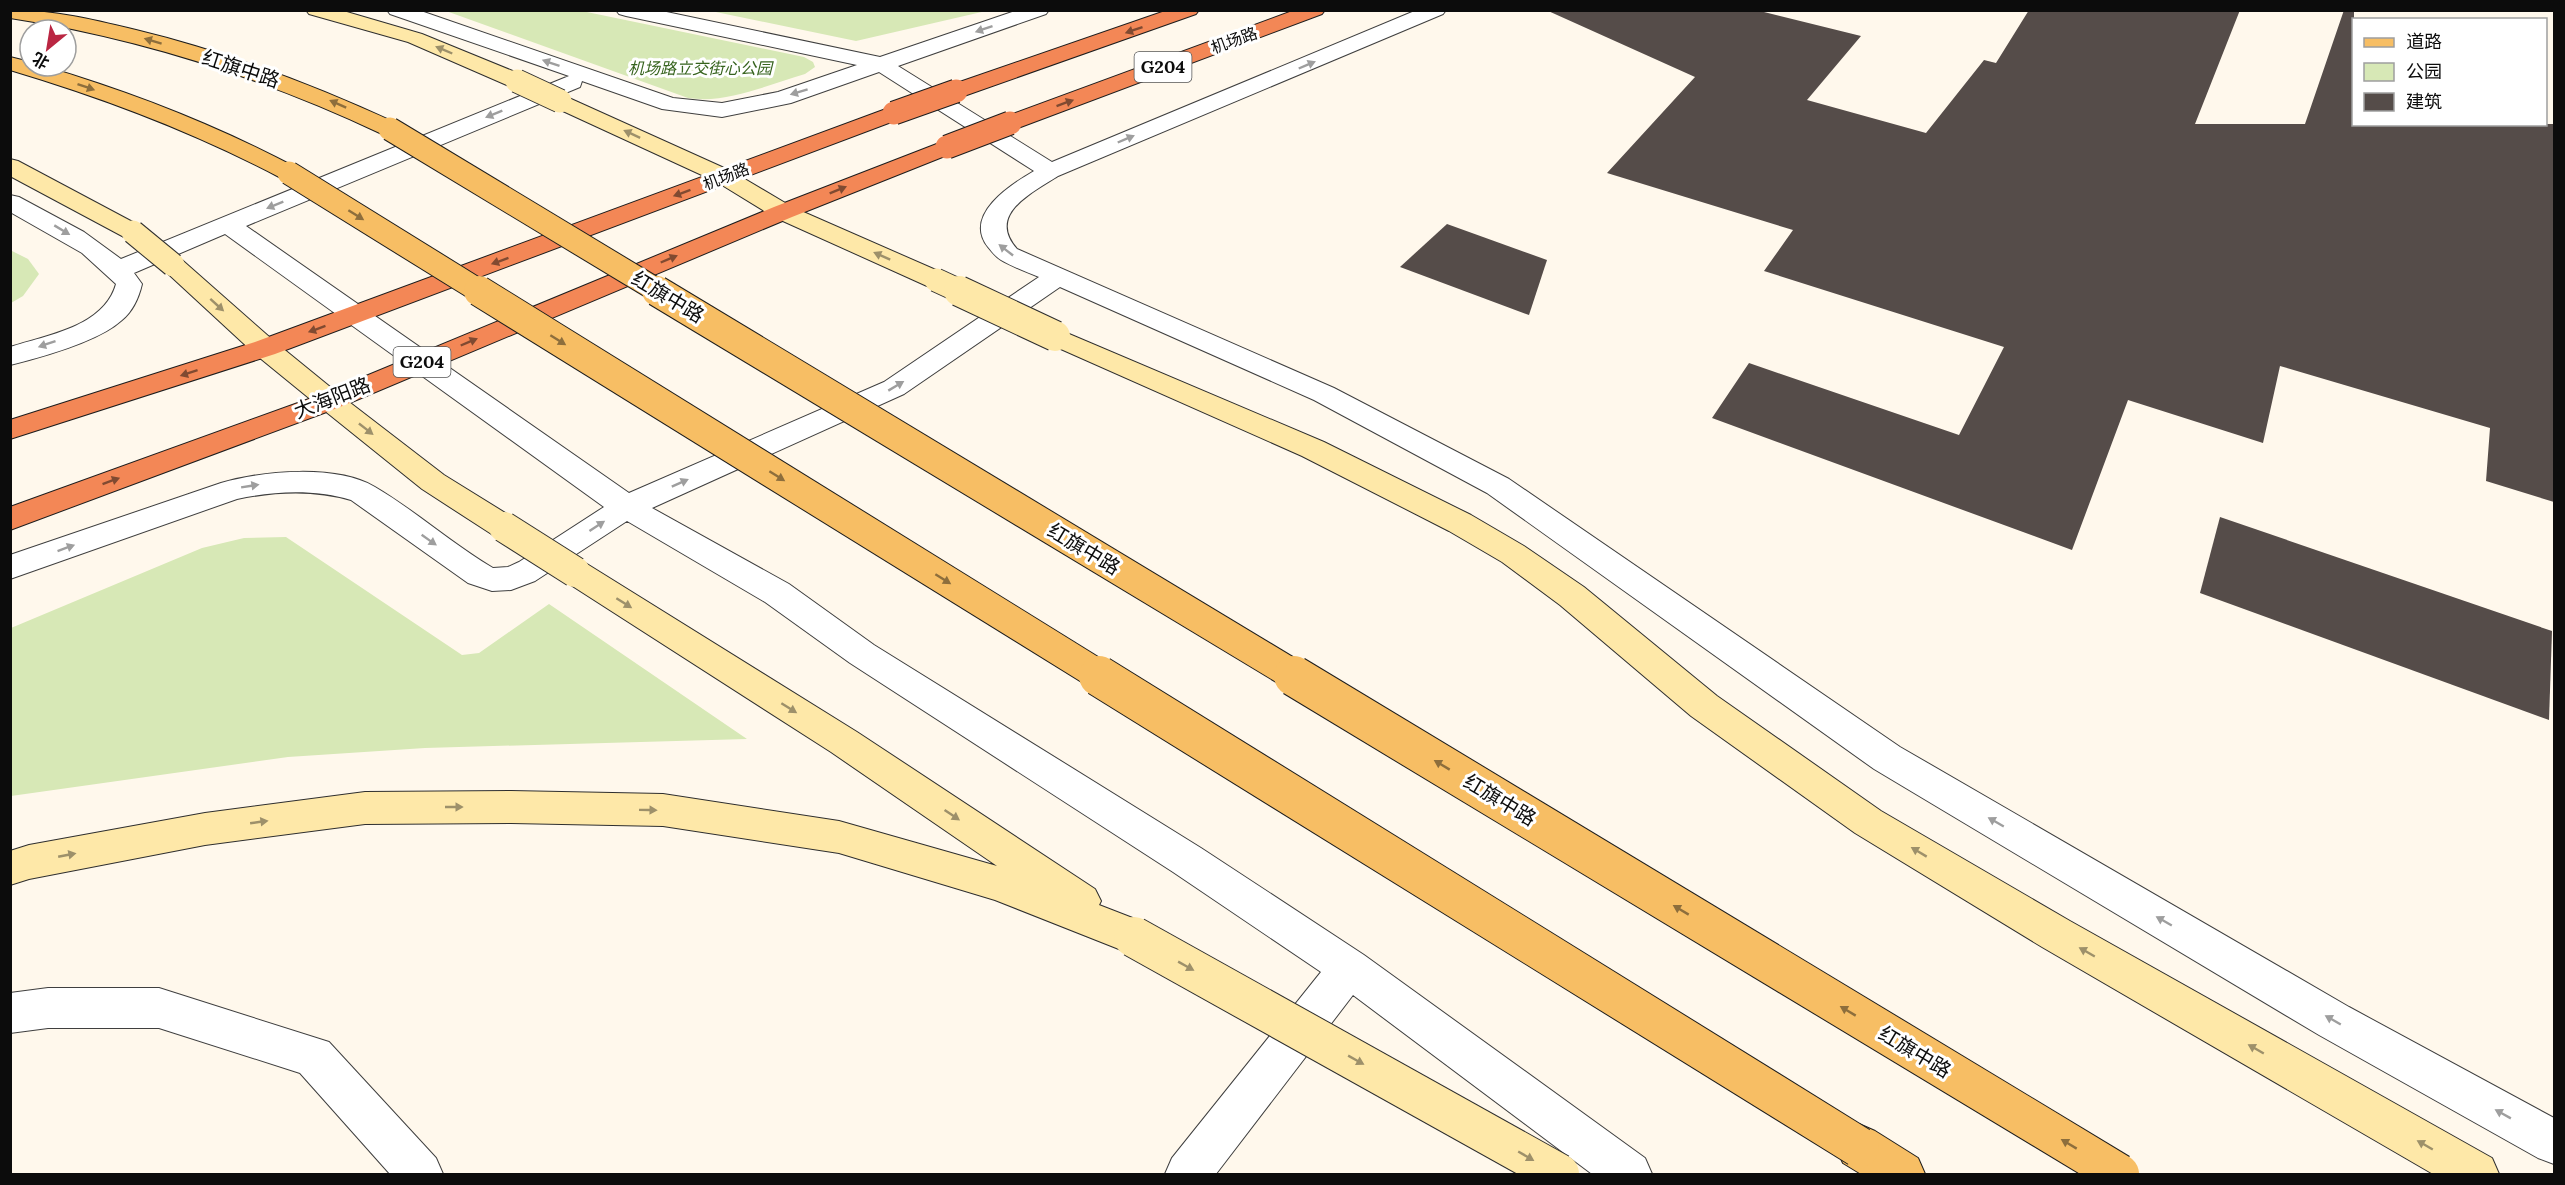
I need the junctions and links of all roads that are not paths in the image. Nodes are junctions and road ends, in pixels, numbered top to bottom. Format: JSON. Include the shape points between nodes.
{"nodes":[{"id":1,"x":316,"y":10,"type":"edge"},
{"id":2,"x":397,"y":10,"type":"edge"},
{"id":3,"x":626,"y":10,"type":"edge"},
{"id":4,"x":1039,"y":10,"type":"edge"},
{"id":5,"x":1190,"y":10,"type":"edge"},
{"id":6,"x":1315,"y":10,"type":"edge"},
{"id":7,"x":1436,"y":10,"type":"edge"},
{"id":8,"x":10,"y":12,"type":"edge"},
{"id":9,"x":10,"y":63,"type":"edge"},
{"id":10,"x":881,"y":64,"type":"junction"},
{"id":11,"x":587,"y":76,"type":"junction"},
{"id":12,"x":10,"y":166,"type":"edge"},
{"id":13,"x":1050,"y":171,"type":"junction"},
{"id":14,"x":725,"y":177,"type":"junction"},
{"id":15,"x":10,"y":202,"type":"edge"},
{"id":16,"x":783,"y":212,"type":"junction"},
{"id":17,"x":228,"y":225,"type":"junction"},
{"id":18,"x":120,"y":269,"type":"junction"},
{"id":19,"x":1057,"y":277,"type":"junction"},
{"id":20,"x":265,"y":348,"type":"junction"},
{"id":21,"x":10,"y":357,"type":"edge"},
{"id":22,"x":330,"y":401,"type":"junction"},
{"id":23,"x":21,"y":427,"type":"edge"},
{"id":24,"x":626,"y":507,"type":"junction"},
{"id":25,"x":10,"y":519,"type":"edge"},
{"id":26,"x":10,"y":567,"type":"edge"},
{"id":27,"x":10,"y":868,"type":"edge"},
{"id":28,"x":1134,"y":937,"type":"junction"},
{"id":29,"x":1349,"y":968,"type":"junction"},
{"id":30,"x":10,"y":1013,"type":"edge"},
{"id":31,"x":2554,"y":1142,"type":"edge"},
{"id":32,"x":1859,"y":1147,"type":"junction"},
{"id":33,"x":420,"y":1174,"type":"edge"},
{"id":34,"x":1188,"y":1174,"type":"edge"},
{"id":35,"x":1559,"y":1174,"type":"edge"},
{"id":36,"x":1629,"y":1174,"type":"edge"},
{"id":37,"x":1897,"y":1174,"type":"edge"},
{"id":38,"x":1902,"y":1174,"type":"edge"},
{"id":39,"x":2119,"y":1174,"type":"edge"},
{"id":40,"x":2476,"y":1174,"type":"edge"}],
"edges":[{"from":14,"to":1,"type":"main road","one_way":true,"bridge":true,"via":[[415,38]]},
{"from":11,"to":2,"type":"lane","one_way":true},
{"from":3,"to":10,"type":"lane"},
{"from":4,"to":10,"type":"lane","one_way":true},
{"from":5,"to":14,"type":"highway","name":"机场路","number":"G204","one_way":true,"bridge":true,"via":[[894,113]]},
{"from":16,"to":6,"type":"highway","name":"机场路","number":"G204","one_way":true,"bridge":true},
{"from":13,"to":7,"type":"lane","one_way":true},
{"from":39,"to":8,"type":"main road","name":"红旗中路","one_way":true,"bridge":true,"via":[[390,129],[292,86],[146,38]]},
{"from":9,"to":32,"type":"main road","one_way":true,"bridge":true,"via":[[176,118],[241,146],[289,174]]},
{"from":10,"to":11,"type":"lane","one_way":true,"via":[[783,98],[722,110],[670,104]]},
{"from":10,"to":13,"type":"lane"},
{"from":11,"to":17,"type":"lane","one_way":true},
{"from":12,"to":20,"type":"main road","one_way":true,"bridge":true,"via":[[133,232]]},
{"from":19,"to":13,"type":"lane","one_way":true,"via":[[1008,254],[993,238],[992,225],[1013,194]]},
{"from":14,"to":16,"type":"main road"},
{"from":14,"to":20,"type":"highway","name":"机场路","number":"G204","one_way":true},
{"from":15,"to":18,"type":"lane","one_way":true,"via":[[62,229]]},
{"from":22,"to":16,"type":"highway","name":"大海阳路","number":"G204","one_way":true},
{"from":40,"to":16,"type":"main road","one_way":true,"bridge":true,"via":[[2056,934],[1869,822],[1704,706],[1572,596],[1460,523],[1313,448]]},
{"from":17,"to":18,"type":"lane"},
{"from":17,"to":24,"type":"lane"},
{"from":18,"to":21,"type":"lane","one_way":true,"via":[[129,284],[124,301],[111,316]]},
{"from":24,"to":19,"type":"lane","one_way":true,"via":[[894,388]]},
{"from":31,"to":19,"type":"lane","one_way":true,"via":[[2334,1021],[1887,758],[1497,486],[1324,394]]},
{"from":20,"to":22,"type":"main road"},
{"from":20,"to":23,"type":"highway","number":"G204","one_way":true},
{"from":25,"to":22,"type":"highway","name":"大海阳路","number":"G204","one_way":true},
{"from":22,"to":28,"type":"main road","one_way":true,"bridge":true,"via":[[433,482],[844,742]]},
{"from":26,"to":24,"type":"lane","one_way":true,"via":[[232,490],[295,482],[333,484],[362,493],[480,575],[505,579],[530,570]]},
{"from":24,"to":29,"type":"lane","via":[[777,592],[862,654]]},
{"from":27,"to":28,"type":"main road","one_way":true,"via":[[205,829],[365,807],[663,810],[839,837],[1001,884]]},
{"from":28,"to":35,"type":"main road","one_way":true,"bridge":true},
{"from":29,"to":34,"type":"lane"},
{"from":29,"to":36,"type":"lane"},
{"from":30,"to":33,"type":"lane","via":[[48,1008],[159,1008],[314,1057]]},
{"from":32,"to":37,"type":"main road"},
{"from":32,"to":38,"type":"main road"}]}
